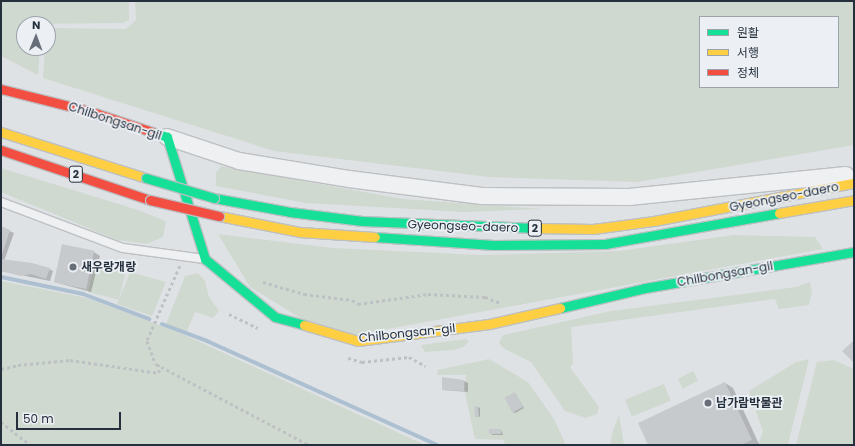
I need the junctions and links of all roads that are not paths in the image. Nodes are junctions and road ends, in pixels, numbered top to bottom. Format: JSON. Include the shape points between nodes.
{"nodes":[{"id":1,"x":1,"y":89,"type":"edge"},
{"id":2,"x":1,"y":132,"type":"edge"},
{"id":3,"x":167,"y":137,"type":"junction"},
{"id":4,"x":1,"y":150,"type":"edge"},
{"id":5,"x":854,"y":174,"type":"edge"},
{"id":6,"x":854,"y":183,"type":"edge"},
{"id":7,"x":854,"y":200,"type":"edge"},
{"id":8,"x":1,"y":202,"type":"edge"},
{"id":9,"x":854,"y":252,"type":"edge"},
{"id":10,"x":205,"y":259,"type":"junction"}],
"edges":[{"from":1,"to":3,"type":"main road","name":"Chilbongsan-gil","via":[[88,111]]},
{"from":2,"to":6,"type":"main road","name":"Gyeongseo-daero","number":"2","bridge":true,"via":[[214,198],[290,212],[362,221],[486,228],[593,229],[654,221]]},
{"from":3,"to":5,"type":"street","via":[[239,161],[482,196],[629,197]]},
{"from":3,"to":10,"type":"main road","name":"Chilbongsan-gil"},
{"from":4,"to":7,"type":"main road","name":"Gyeongseo-daero","number":"2","bridge":true,"via":[[150,200],[300,232],[494,245],[605,244]]},
{"from":8,"to":10,"type":"lane","via":[[123,248]]},
{"from":9,"to":10,"type":"main road","name":"Chilbongsan-gil","via":[[645,288],[490,324],[358,341],[275,317]]}]}
